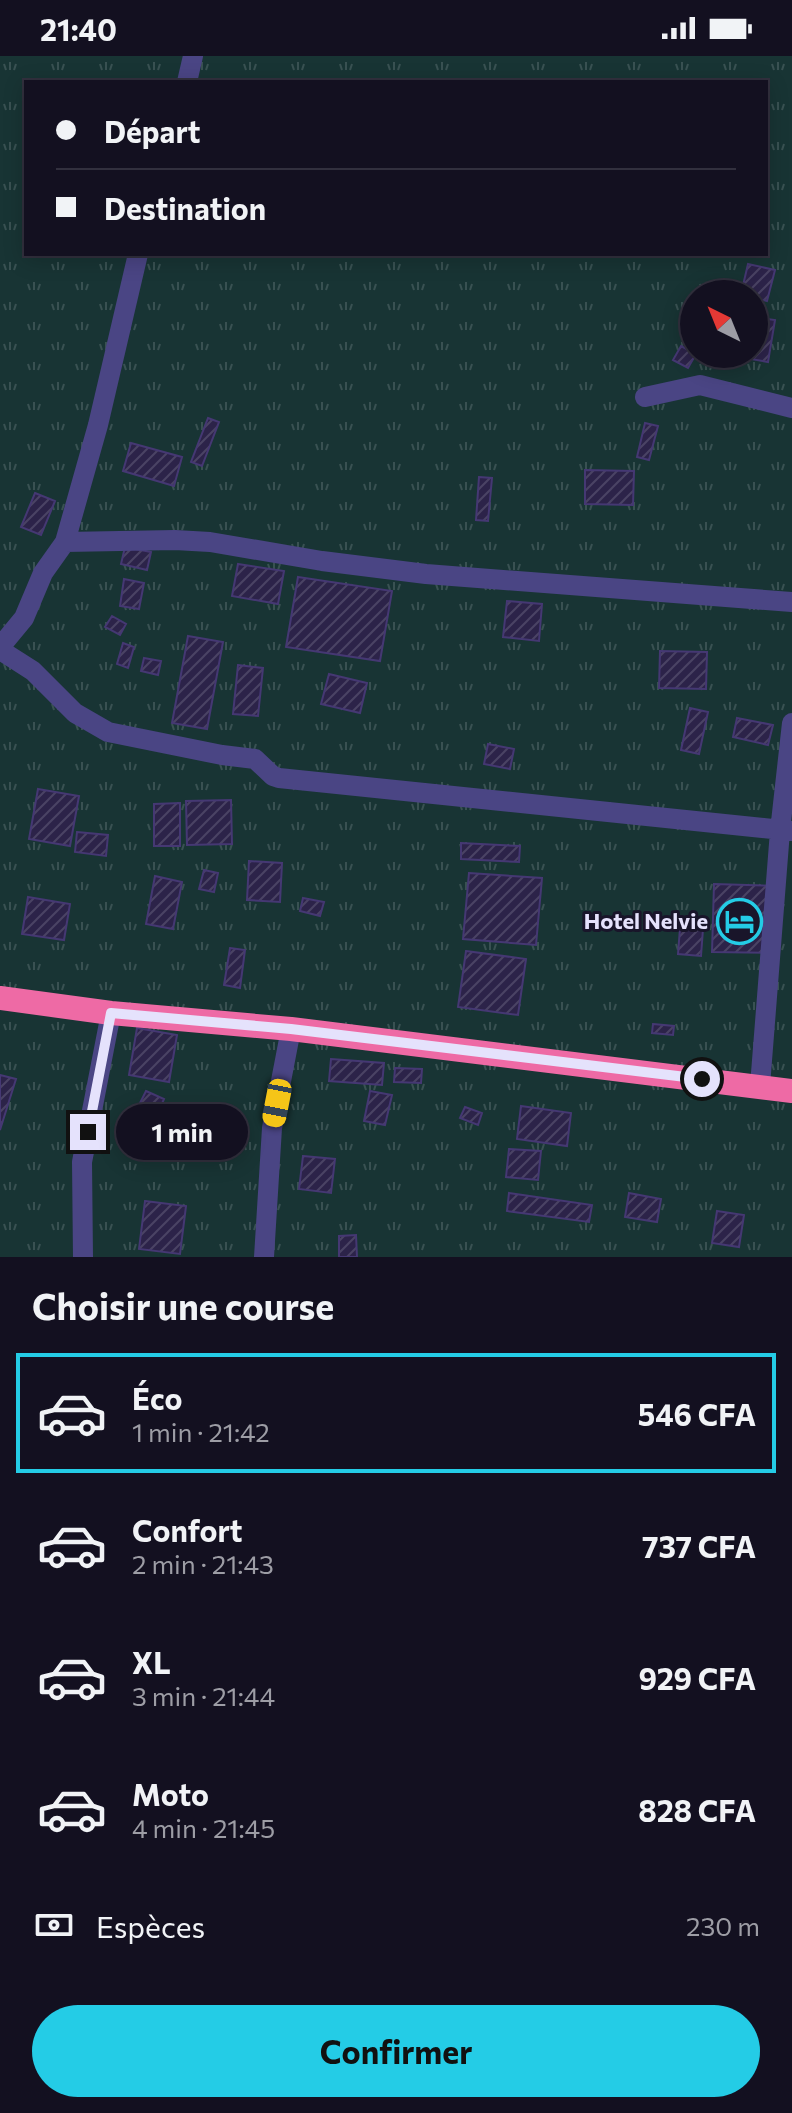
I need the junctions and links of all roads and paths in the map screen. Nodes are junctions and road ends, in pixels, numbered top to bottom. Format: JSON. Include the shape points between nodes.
{"nodes":[{"id":1,"x":193,"y":56,"type":"edge"},
{"id":2,"x":187,"y":80,"type":"edge"},
{"id":3,"x":138,"y":256,"type":"edge"},
{"id":4,"x":645,"y":397,"type":"dead end"},
{"id":5,"x":792,"y":408,"type":"edge"},
{"id":6,"x":65,"y":542,"type":"junction"},
{"id":7,"x":792,"y":602,"type":"edge"},
{"id":8,"x":0,"y":648,"type":"edge"},
{"id":9,"x":792,"y":723,"type":"edge"},
{"id":10,"x":786,"y":831,"type":"edge"},
{"id":11,"x":0,"y":998,"type":"edge"},
{"id":12,"x":111,"y":1013,"type":"junction"},
{"id":13,"x":291,"y":1029,"type":"junction"},
{"id":14,"x":760,"y":1086,"type":"junction"},
{"id":15,"x":792,"y":1091,"type":"edge"},
{"id":16,"x":83,"y":1257,"type":"edge"},
{"id":17,"x":264,"y":1257,"type":"edge"}],
"edges":[{"from":1,"to":2,"type":"street"},
{"from":3,"to":6,"type":"street"},
{"from":4,"to":5,"type":"street","via":[[700,385]]},
{"from":6,"to":7,"type":"street","via":[[210,542],[426,574]]},
{"from":6,"to":8,"type":"street","via":[[43,573],[24,618]]},
{"from":8,"to":10,"type":"street","via":[[33,671],[75,713],[108,732],[255,759],[279,778]]},
{"from":9,"to":10,"type":"street"},
{"from":10,"to":14,"type":"street"},
{"from":11,"to":12,"type":"highway"},
{"from":12,"to":13,"type":"highway"},
{"from":12,"to":16,"type":"street","via":[[82,1162]]},
{"from":13,"to":14,"type":"highway"},
{"from":13,"to":17,"type":"street","via":[[272,1128]]},
{"from":14,"to":15,"type":"highway"}]}
